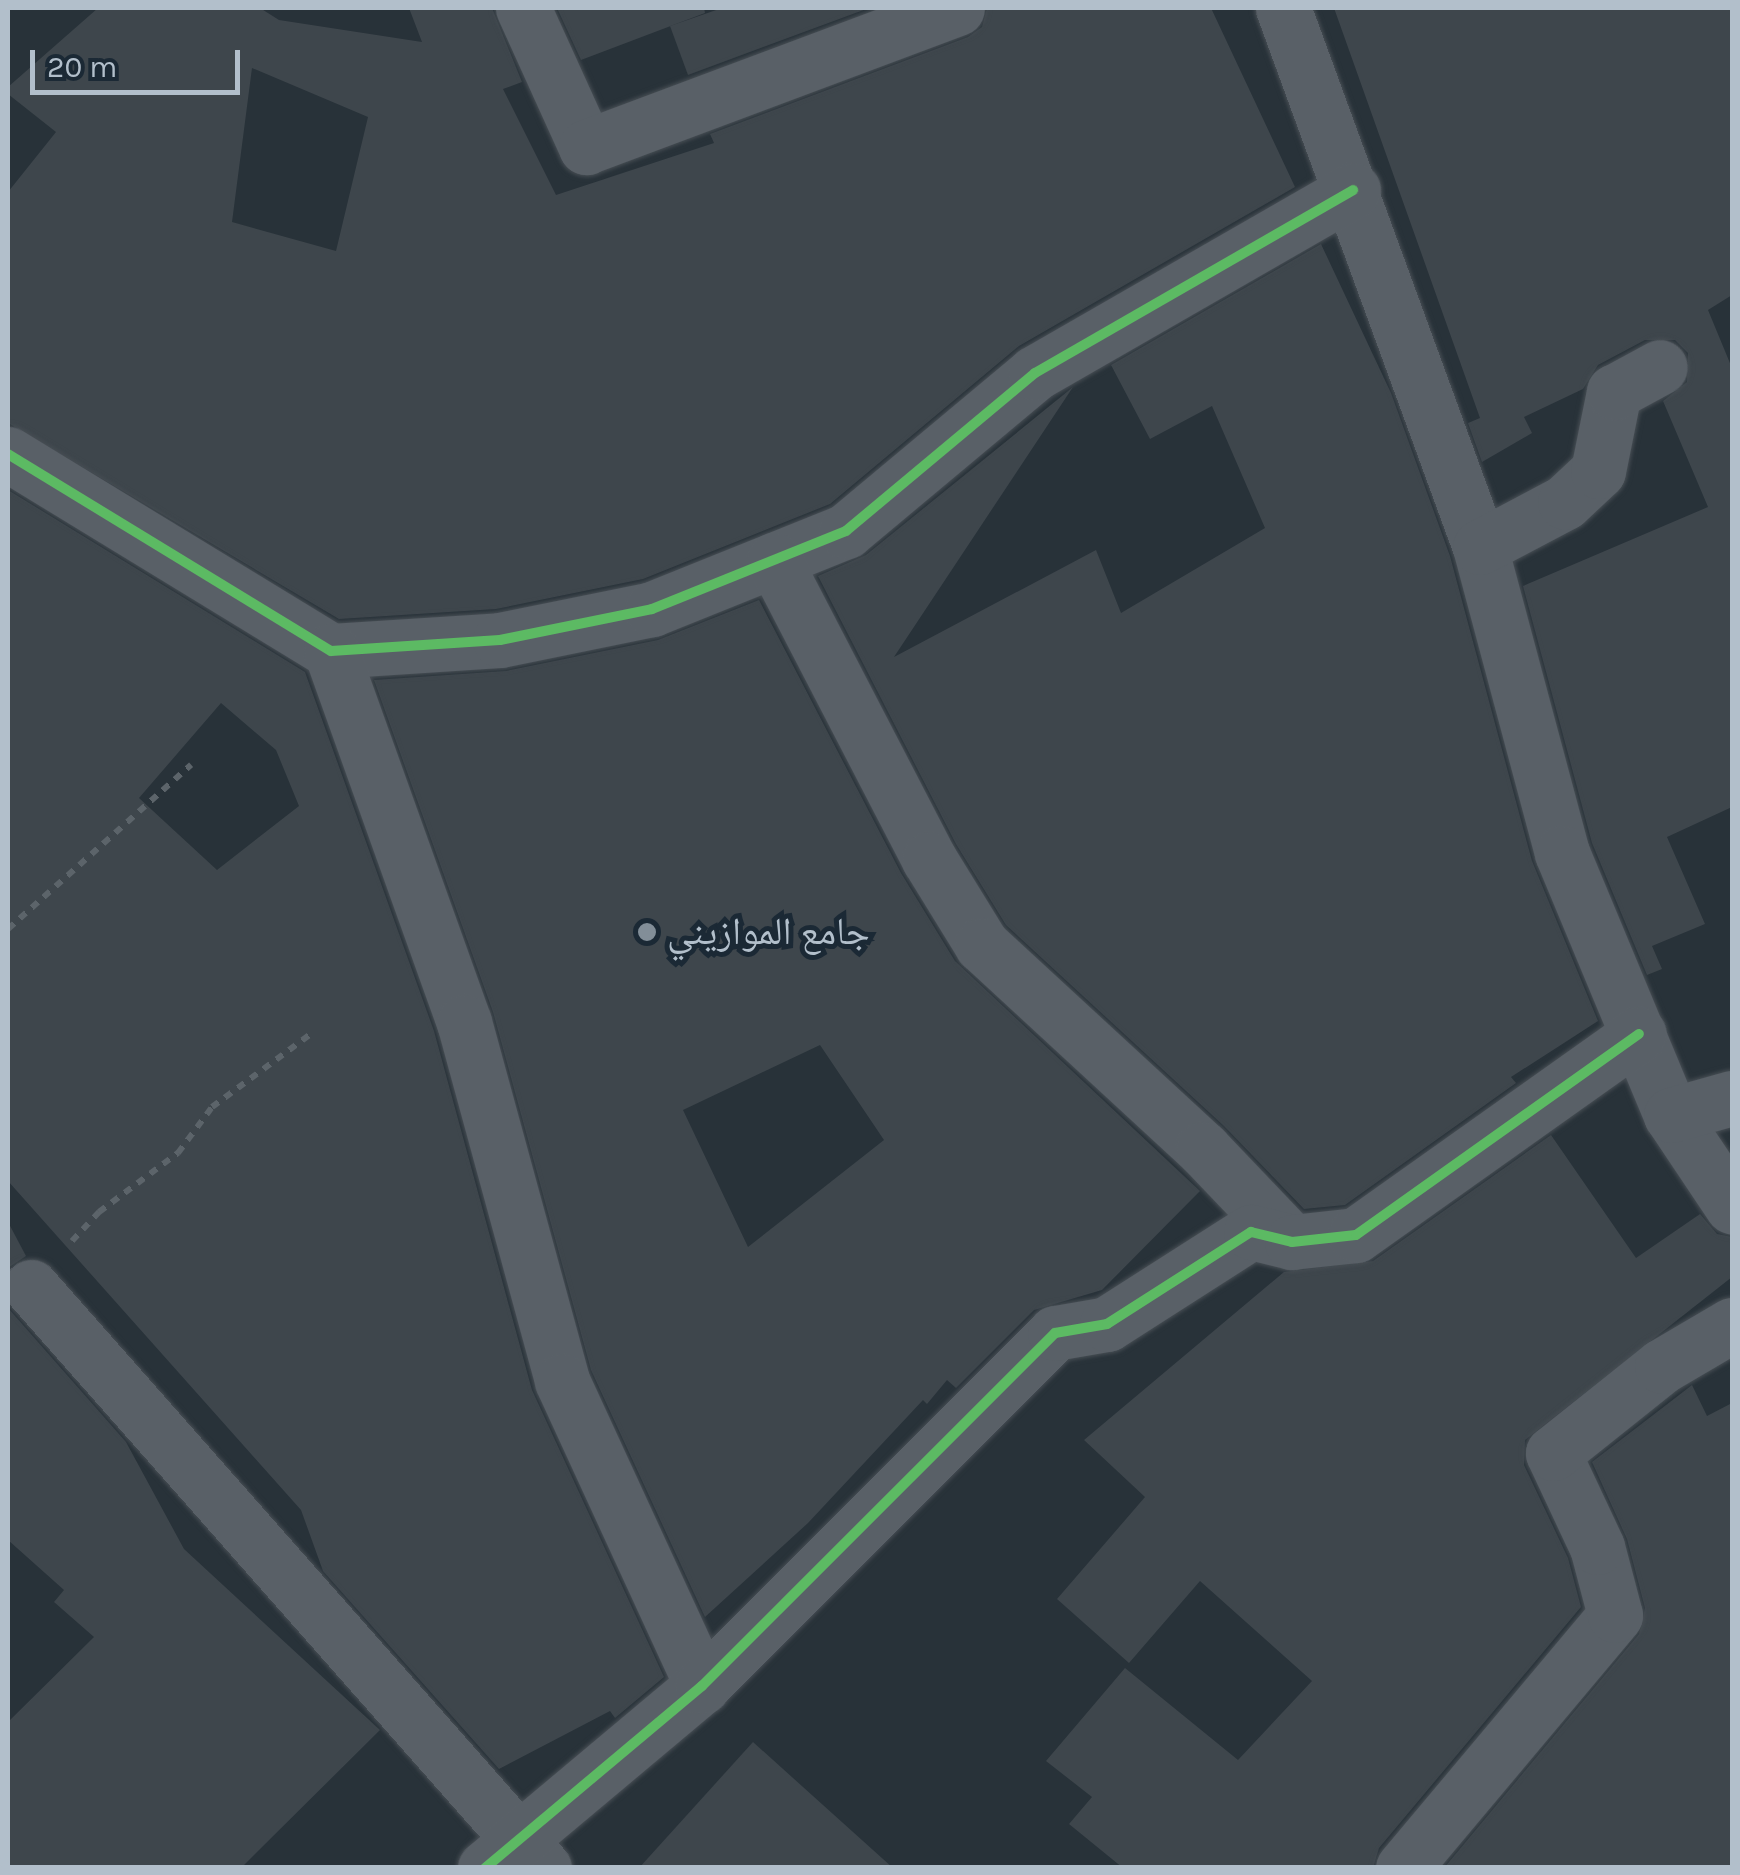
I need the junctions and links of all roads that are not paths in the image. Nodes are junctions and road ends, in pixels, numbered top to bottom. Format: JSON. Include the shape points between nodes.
{"nodes":[{"id":1,"x":522,"y":8,"type":"edge"},
{"id":2,"x":957,"y":8,"type":"edge"},
{"id":3,"x":1283,"y":8,"type":"edge"},
{"id":4,"x":1353,"y":190,"type":"junction"},
{"id":5,"x":1660,"y":367,"type":"dead end"},
{"id":6,"x":8,"y":454,"type":"edge"},
{"id":7,"x":1480,"y":546,"type":"junction"},
{"id":8,"x":774,"y":560,"type":"junction"},
{"id":9,"x":332,"y":651,"type":"junction"},
{"id":10,"x":1639,"y":1034,"type":"junction"},
{"id":11,"x":1732,"y":1098,"type":"edge"},
{"id":12,"x":1672,"y":1115,"type":"junction"},
{"id":13,"x":1732,"y":1206,"type":"edge"},
{"id":14,"x":1292,"y":1242,"type":"junction"},
{"id":15,"x":31,"y":1288,"type":"road end"},
{"id":16,"x":1732,"y":1325,"type":"edge"},
{"id":17,"x":702,"y":1686,"type":"junction"},
{"id":18,"x":514,"y":1858,"type":"edge"},
{"id":19,"x":1402,"y":1868,"type":"edge"}],
"edges":[{"from":1,"to":2,"type":"street","via":[[586,147]]},
{"from":3,"to":4,"type":"street"},
{"from":4,"to":7,"type":"street"},
{"from":4,"to":8,"type":"street","via":[[1035,373],[846,531]]},
{"from":5,"to":7,"type":"street","via":[[1614,392],[1598,472],[1565,502]]},
{"from":6,"to":9,"type":"street"},
{"from":7,"to":10,"type":"street","via":[[1562,853]]},
{"from":8,"to":9,"type":"street","via":[[652,609],[500,640]]},
{"from":8,"to":14,"type":"street","via":[[929,859],[982,944]]},
{"from":9,"to":17,"type":"street","via":[[464,1022],[562,1381]]},
{"from":10,"to":12,"type":"street"},
{"from":10,"to":14,"type":"street","via":[[1356,1235]]},
{"from":11,"to":12,"type":"street"},
{"from":12,"to":13,"type":"street"},
{"from":14,"to":17,"type":"street","via":[[1251,1232],[1106,1324],[1055,1334],[1033,1350]]},
{"from":15,"to":18,"type":"street"},
{"from":16,"to":19,"type":"street","via":[[1662,1366],[1553,1452],[1597,1547],[1615,1614]]},
{"from":17,"to":18,"type":"street"}]}
